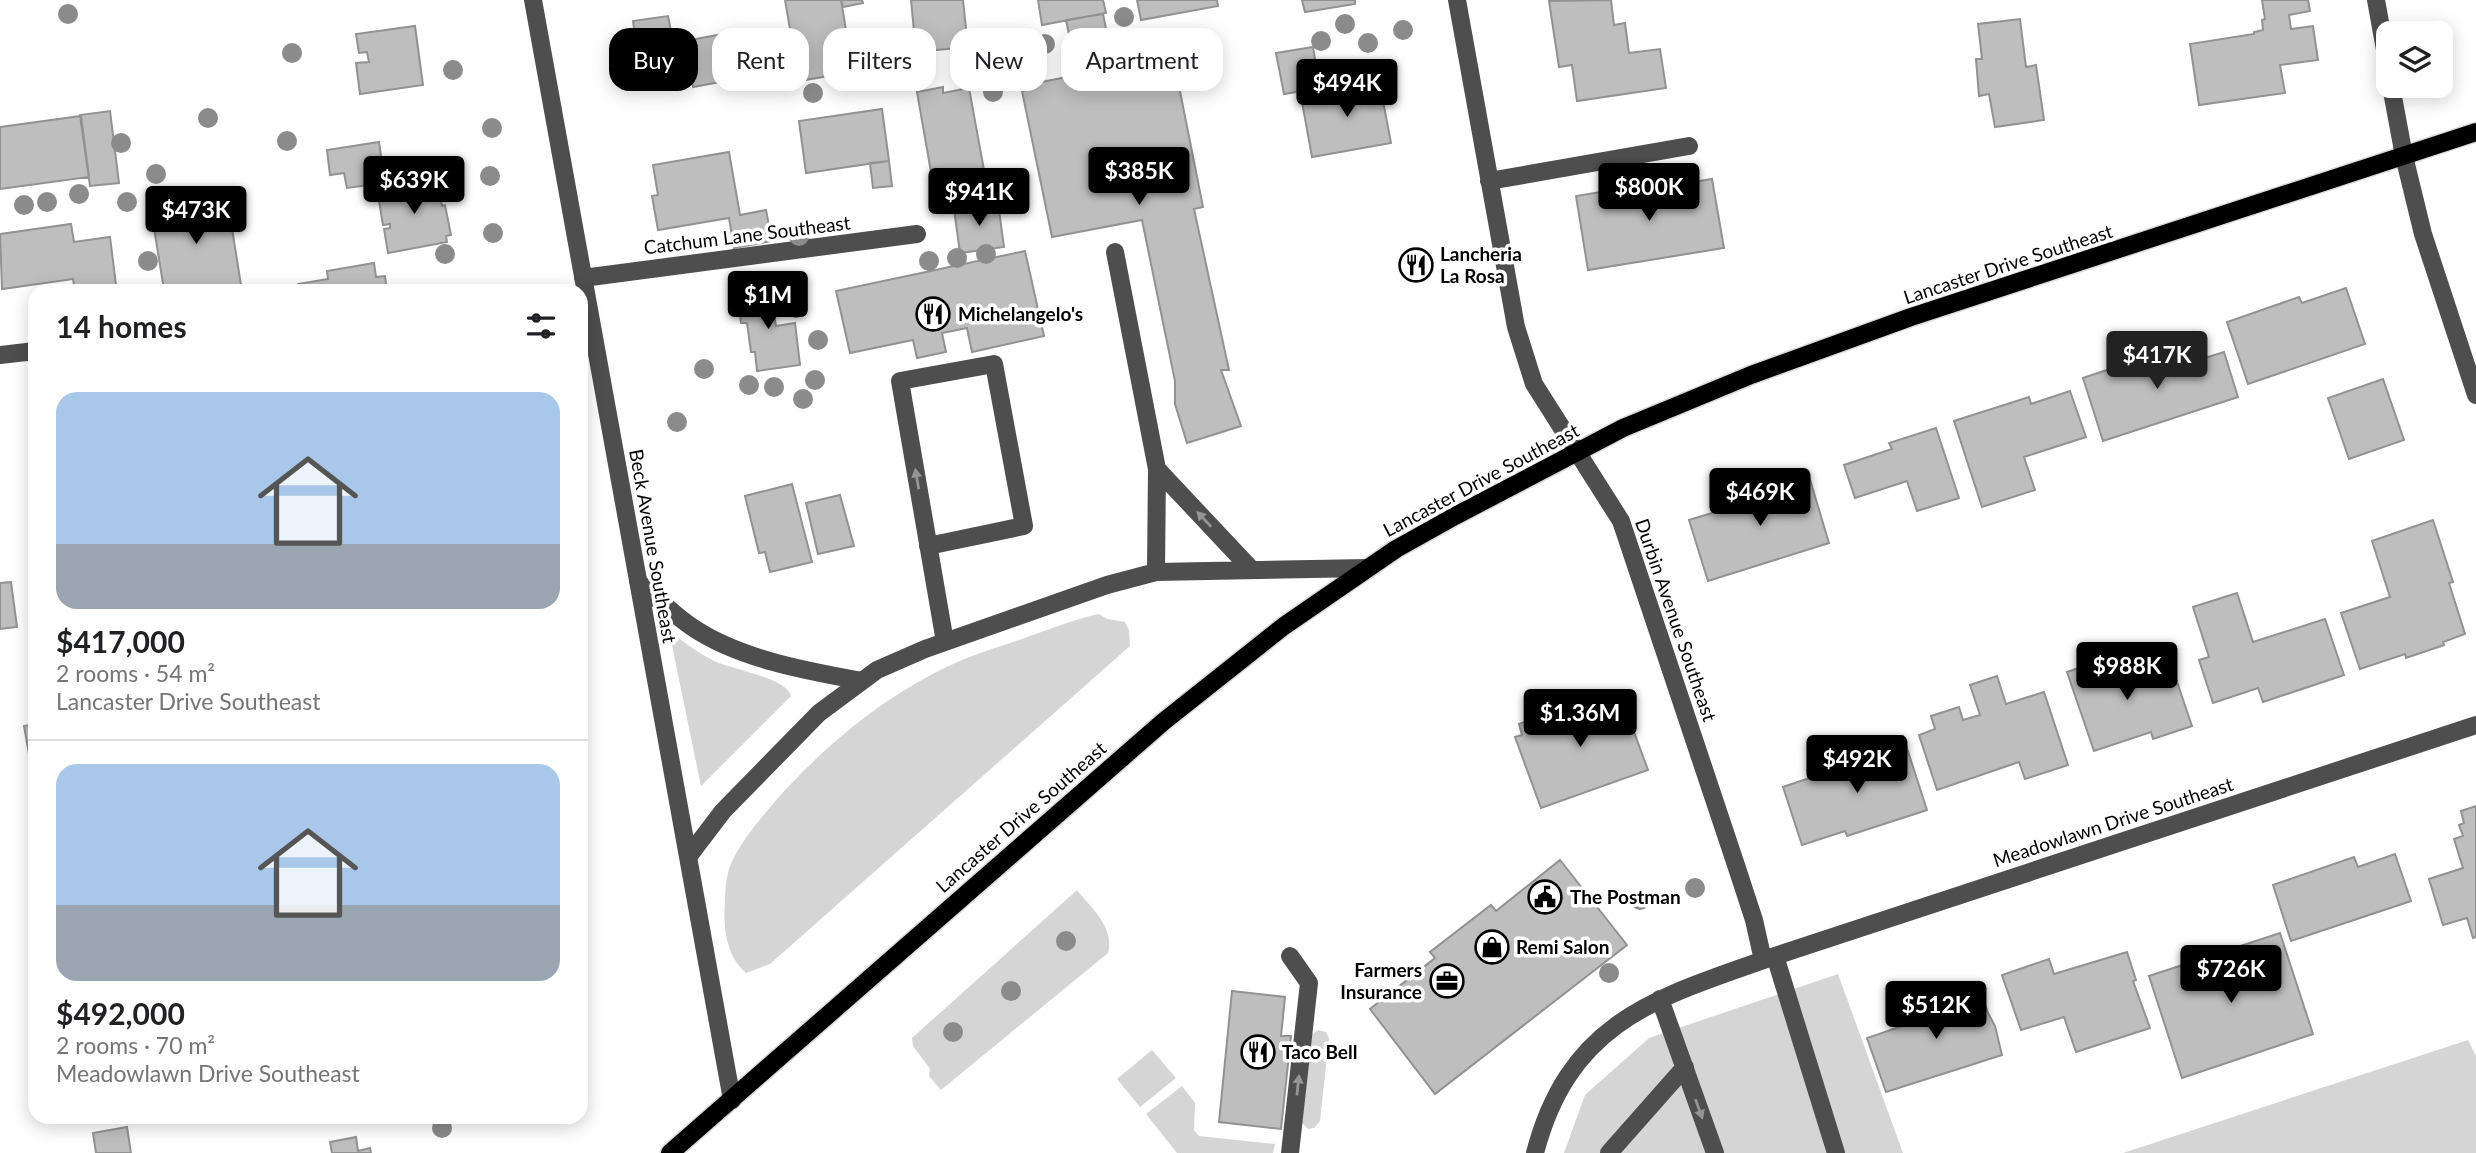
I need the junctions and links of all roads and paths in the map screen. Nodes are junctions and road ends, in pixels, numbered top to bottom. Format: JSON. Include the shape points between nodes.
{"nodes":[{"id":1,"x":533,"y":0,"type":"edge"},
{"id":2,"x":1457,"y":0,"type":"edge"},
{"id":3,"x":2376,"y":0,"type":"edge"},
{"id":4,"x":2380,"y":21,"type":"edge"},
{"id":5,"x":2393,"y":98,"type":"edge"},
{"id":6,"x":2476,"y":132,"type":"edge"},
{"id":7,"x":1689,"y":146,"type":"dead end"},
{"id":8,"x":2404,"y":156,"type":"junction"},
{"id":9,"x":1489,"y":181,"type":"junction"},
{"id":10,"x":916,"y":234,"type":"dead end"},
{"id":11,"x":1115,"y":252,"type":"dead end"},
{"id":12,"x":583,"y":278,"type":"junction"},
{"id":13,"x":584,"y":284,"type":"edge"},
{"id":14,"x":588,"y":306,"type":"edge"},
{"id":15,"x":28,"y":352,"type":"edge"},
{"id":16,"x":0,"y":355,"type":"edge"},
{"id":17,"x":2476,"y":395,"type":"edge"},
{"id":18,"x":1578,"y":451,"type":"junction"},
{"id":19,"x":1157,"y":469,"type":"junction"},
{"id":20,"x":928,"y":546,"type":"junction"},
{"id":21,"x":1367,"y":568,"type":"junction"},
{"id":22,"x":1251,"y":569,"type":"junction"},
{"id":23,"x":1156,"y":572,"type":"junction"},
{"id":24,"x":638,"y":582,"type":"junction"},
{"id":25,"x":944,"y":642,"type":"junction"},
{"id":26,"x":862,"y":681,"type":"junction"},
{"id":27,"x":2476,"y":725,"type":"edge"},
{"id":28,"x":688,"y":857,"type":"junction"},
{"id":29,"x":1290,"y":956,"type":"dead end"},
{"id":30,"x":1769,"y":958,"type":"junction"},
{"id":31,"x":1660,"y":999,"type":"junction"},
{"id":32,"x":1685,"y":1067,"type":"junction"},
{"id":33,"x":732,"y":1100,"type":"junction"},
{"id":34,"x":670,"y":1153,"type":"edge"},
{"id":35,"x":1290,"y":1153,"type":"edge"},
{"id":36,"x":1535,"y":1153,"type":"edge"},
{"id":37,"x":1609,"y":1153,"type":"edge"},
{"id":38,"x":1715,"y":1153,"type":"edge"},
{"id":39,"x":1836,"y":1153,"type":"edge"}],
"edges":[{"from":1,"to":12,"type":"street","name":"Beck Avenue Southeast"},
{"from":2,"to":9,"type":"street","name":"Durbin Avenue Southeast"},
{"from":3,"to":4,"type":"street"},
{"from":5,"to":8,"type":"street"},
{"from":6,"to":8,"type":"main road","name":"Lancaster Drive Southeast"},
{"from":7,"to":9,"type":"street"},
{"from":8,"to":17,"type":"street","via":[[2423,234]]},
{"from":8,"to":18,"type":"main road","name":"Lancaster Drive Southeast","via":[[1910,317],[1751,375]]},
{"from":9,"to":18,"type":"street","name":"Durbin Avenue Southeast","via":[[1516,327],[1534,384]]},
{"from":10,"to":12,"type":"street","name":"Catchum Lane Southeast"},
{"from":11,"to":19,"type":"street"},
{"from":12,"to":13,"type":"street","name":"Beck Avenue Southeast"},
{"from":14,"to":24,"type":"street","name":"Beck Avenue Southeast"},
{"from":15,"to":16,"type":"street"},
{"from":18,"to":21,"type":"main road","name":"Lancaster Drive Southeast"},
{"from":18,"to":30,"type":"street","name":"Durbin Avenue Southeast","via":[[1621,521]]},
{"from":22,"to":19,"type":"street","one_way":true},
{"from":19,"to":23,"type":"street"},
{"from":20,"to":20,"type":"street","one_way":true,"via":[[900,381],[994,364],[1024,526]]},
{"from":20,"to":25,"type":"street"},
{"from":21,"to":22,"type":"street"},
{"from":21,"to":33,"type":"main road","name":"Lancaster Drive Southeast","via":[[1284,626],[1163,722]]},
{"from":22,"to":23,"type":"street"},
{"from":23,"to":25,"type":"street"},
{"from":24,"to":26,"type":"street","via":[[693,627],[730,647],[810,672]]},
{"from":24,"to":28,"type":"street","name":"Beck Avenue Southeast"},
{"from":25,"to":26,"type":"street"},
{"from":26,"to":28,"type":"street","via":[[819,713],[723,811]]},
{"from":27,"to":30,"type":"street","name":"Meadowlawn Drive Southeast"},
{"from":28,"to":33,"type":"street","name":"Beck Avenue Southeast"},
{"from":35,"to":29,"type":"street","one_way":true,"via":[[1309,983]]},
{"from":30,"to":31,"type":"street"},
{"from":30,"to":39,"type":"street","name":"Durbin Avenue Southeast"},
{"from":31,"to":32,"type":"street"},
{"from":31,"to":36,"type":"street","via":[[1614,1025],[1572,1068],[1548,1110]]},
{"from":32,"to":37,"type":"street"},
{"from":32,"to":38,"type":"street","one_way":true},
{"from":33,"to":34,"type":"main road","name":"Lancaster Drive Southeast"}]}
